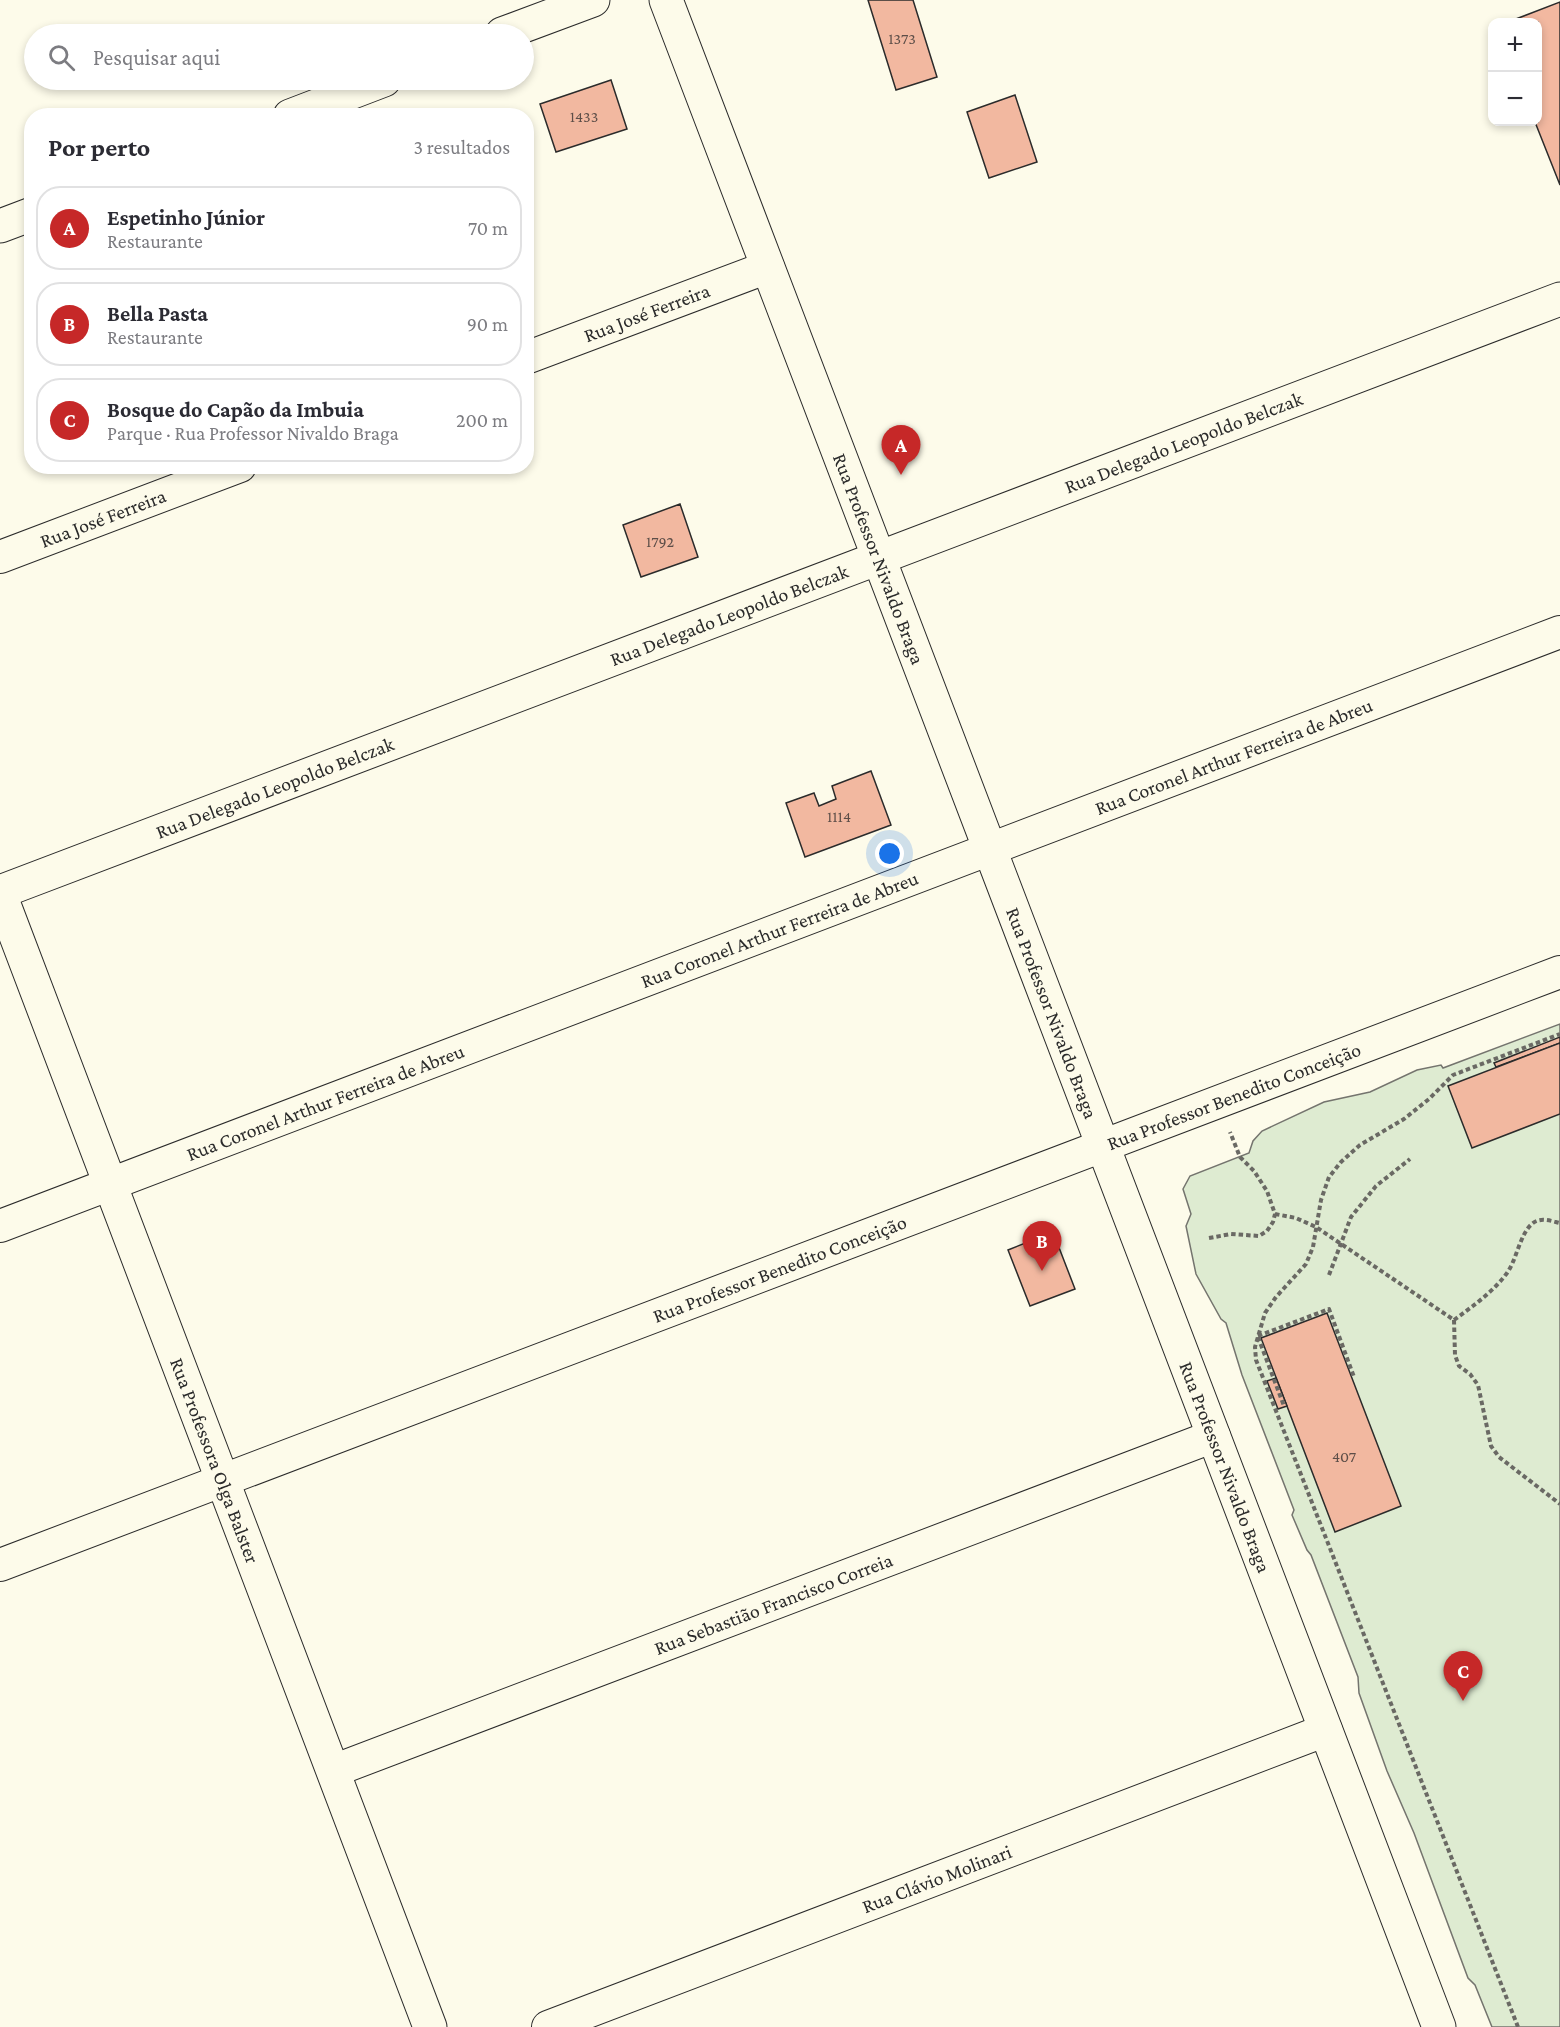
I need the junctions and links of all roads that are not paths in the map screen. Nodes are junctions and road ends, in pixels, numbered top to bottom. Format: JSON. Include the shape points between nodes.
{"nodes":[{"id":1,"x":593,"y":0,"type":"edge"},
{"id":2,"x":666,"y":0,"type":"edge"},
{"id":3,"x":529,"y":24,"type":"edge"},
{"id":4,"x":358,"y":90,"type":"edge"},
{"id":5,"x":311,"y":108,"type":"edge"},
{"id":6,"x":24,"y":217,"type":"edge"},
{"id":7,"x":0,"y":226,"type":"edge"},
{"id":8,"x":768,"y":267,"type":"junction"},
{"id":9,"x":1560,"y":299,"type":"edge"},
{"id":10,"x":534,"y":355,"type":"edge"},
{"id":11,"x":219,"y":474,"type":"edge"},
{"id":12,"x":0,"y":557,"type":"edge"},
{"id":13,"x":879,"y":558,"type":"junction"},
{"id":14,"x":1560,"y":632,"type":"edge"},
{"id":15,"x":989,"y":849,"type":"junction"},
{"id":16,"x":0,"y":893,"type":"edge"},
{"id":17,"x":1560,"y":972,"type":"edge"},
{"id":18,"x":1103,"y":1146,"type":"junction"},
{"id":19,"x":110,"y":1184,"type":"junction"},
{"id":20,"x":0,"y":1226,"type":"edge"},
{"id":21,"x":1214,"y":1436,"type":"junction"},
{"id":22,"x":222,"y":1481,"type":"junction"},
{"id":23,"x":0,"y":1565,"type":"edge"},
{"id":24,"x":1326,"y":1730,"type":"junction"},
{"id":25,"x":333,"y":1771,"type":"junction"},
{"id":26,"x":1432,"y":2025,"type":"edge"},
{"id":27,"x":430,"y":2027,"type":"edge"},
{"id":28,"x":548,"y":2027,"type":"edge"}],
"edges":[{"from":1,"to":3,"type":"main road"},
{"from":2,"to":8,"type":"main road","name":"Rua Professor Nivaldo Braga"},
{"from":4,"to":5,"type":"main road"},
{"from":6,"to":7,"type":"main road"},
{"from":8,"to":10,"type":"street","name":"Rua José Ferreira"},
{"from":8,"to":13,"type":"main road","name":"Rua Professor Nivaldo Braga"},
{"from":9,"to":13,"type":"main road","name":"Rua Delegado Leopoldo Belczak"},
{"from":11,"to":12,"type":"street","name":"Rua José Ferreira"},
{"from":13,"to":15,"type":"main road","name":"Rua Professor Nivaldo Braga"},
{"from":13,"to":16,"type":"main road","name":"Rua Delegado Leopoldo Belczak"},
{"from":14,"to":15,"type":"street","name":"Rua Coronel Arthur Ferreira de Abreu"},
{"from":15,"to":18,"type":"main road","name":"Rua Professor Nivaldo Braga"},
{"from":15,"to":19,"type":"street","name":"Rua Coronel Arthur Ferreira de Abreu"},
{"from":16,"to":19,"type":"main road","name":"Rua Professora Olga Balster"},
{"from":17,"to":18,"type":"street","name":"Rua Professor Benedito Conceição"},
{"from":18,"to":21,"type":"main road","name":"Rua Professor Nivaldo Braga"},
{"from":18,"to":22,"type":"street","name":"Rua Professor Benedito Conceição"},
{"from":19,"to":20,"type":"street","name":"Rua Coronel Arthur Ferreira de Abreu"},
{"from":19,"to":22,"type":"main road","name":"Rua Professora Olga Balster"},
{"from":21,"to":24,"type":"main road","name":"Rua Professor Nivaldo Braga"},
{"from":21,"to":25,"type":"street","name":"Rua Sebastião Francisco Correia"},
{"from":22,"to":23,"type":"street","name":"Rua Professor Benedito Conceição"},
{"from":22,"to":25,"type":"main road","name":"Rua Professora Olga Balster"},
{"from":24,"to":26,"type":"main road","name":"Rua Professor Nivaldo Braga"},
{"from":24,"to":28,"type":"street","name":"Rua Clávio Molinari"},
{"from":25,"to":27,"type":"main road","name":"Rua Professora Olga Balster"}]}
